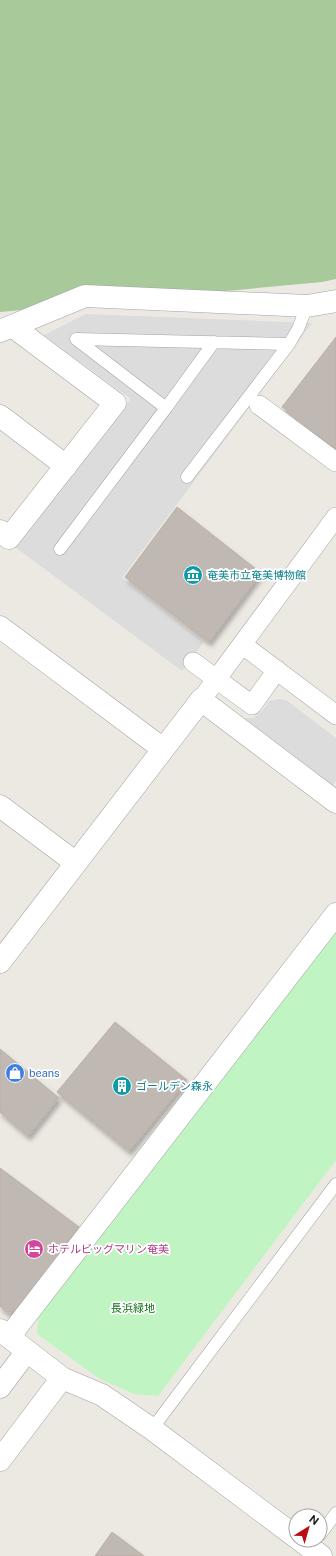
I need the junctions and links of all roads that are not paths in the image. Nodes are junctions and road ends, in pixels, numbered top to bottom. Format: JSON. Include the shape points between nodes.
{"nodes":[{"id":1,"x":336,"y":301,"type":"edge"},
{"id":2,"x":307,"y":306,"type":"junction"},
{"id":3,"x":6,"y":329,"type":"edge"},
{"id":4,"x":214,"y":342,"type":"junction"},
{"id":5,"x":289,"y":344,"type":"junction"},
{"id":6,"x":259,"y":404,"type":"dead end"},
{"id":7,"x":166,"y":408,"type":"junction"},
{"id":8,"x":0,"y":416,"type":"edge"},
{"id":9,"x":336,"y":462,"type":"edge"},
{"id":10,"x":66,"y":466,"type":"junction"},
{"id":11,"x":187,"y":477,"type":"dead end"},
{"id":12,"x":336,"y":517,"type":"edge"},
{"id":13,"x":0,"y":531,"type":"edge"},
{"id":14,"x":60,"y":549,"type":"dead end"},
{"id":15,"x":0,"y":627,"type":"edge"},
{"id":16,"x":243,"y":645,"type":"junction"},
{"id":17,"x":193,"y":662,"type":"dead end"},
{"id":18,"x":277,"y":670,"type":"junction"},
{"id":19,"x":217,"y":678,"type":"junction"},
{"id":20,"x":201,"y":700,"type":"junction"},
{"id":21,"x":336,"y":716,"type":"edge"},
{"id":22,"x":163,"y":749,"type":"junction"},
{"id":23,"x":336,"y":802,"type":"edge"},
{"id":24,"x":0,"y":806,"type":"edge"},
{"id":25,"x":76,"y":863,"type":"junction"},
{"id":26,"x":336,"y":914,"type":"edge"},
{"id":27,"x":327,"y":930,"type":"edge"},
{"id":28,"x":0,"y":962,"type":"edge"},
{"id":29,"x":336,"y":1184,"type":"edge"},
{"id":30,"x":4,"y":1333,"type":"edge"},
{"id":31,"x":27,"y":1351,"type":"junction"},
{"id":32,"x":62,"y":1378,"type":"junction"},
{"id":33,"x":0,"y":1387,"type":"edge"},
{"id":34,"x":152,"y":1429,"type":"junction"},
{"id":35,"x":0,"y":1460,"type":"edge"},
{"id":36,"x":336,"y":1514,"type":"edge"},
{"id":37,"x":328,"y":1523,"type":"edge"},
{"id":38,"x":288,"y":1527,"type":"edge"}],
"edges":[{"from":1,"to":2,"type":"street"},
{"from":2,"to":3,"type":"street","via":[[85,296]]},
{"from":2,"to":5,"type":"lane"},
{"from":3,"to":10,"type":"street","via":[[115,403]]},
{"from":4,"to":5,"type":"lane"},
{"from":4,"to":7,"type":"lane"},
{"from":4,"to":7,"type":"lane","via":[[76,339]]},
{"from":5,"to":11,"type":"lane"},
{"from":6,"to":9,"type":"street"},
{"from":7,"to":14,"type":"lane"},
{"from":8,"to":10,"type":"street"},
{"from":10,"to":13,"type":"street","via":[[9,538]]},
{"from":12,"to":16,"type":"street"},
{"from":15,"to":22,"type":"street"},
{"from":16,"to":18,"type":"street"},
{"from":16,"to":19,"type":"street"},
{"from":17,"to":19,"type":"street"},
{"from":18,"to":19,"type":"street","via":[[252,705]]},
{"from":18,"to":21,"type":"street"},
{"from":19,"to":20,"type":"street"},
{"from":20,"to":22,"type":"street"},
{"from":20,"to":23,"type":"street"},
{"from":22,"to":25,"type":"street"},
{"from":24,"to":25,"type":"street"},
{"from":25,"to":28,"type":"street"},
{"from":26,"to":27,"type":"street"},
{"from":27,"to":30,"type":"street"},
{"from":29,"to":34,"type":"lane"},
{"from":30,"to":31,"type":"street"},
{"from":31,"to":32,"type":"street"},
{"from":31,"to":33,"type":"street"},
{"from":32,"to":34,"type":"street","via":[[102,1395]]},
{"from":32,"to":35,"type":"street"},
{"from":34,"to":38,"type":"street"},
{"from":36,"to":37,"type":"lane"}]}
